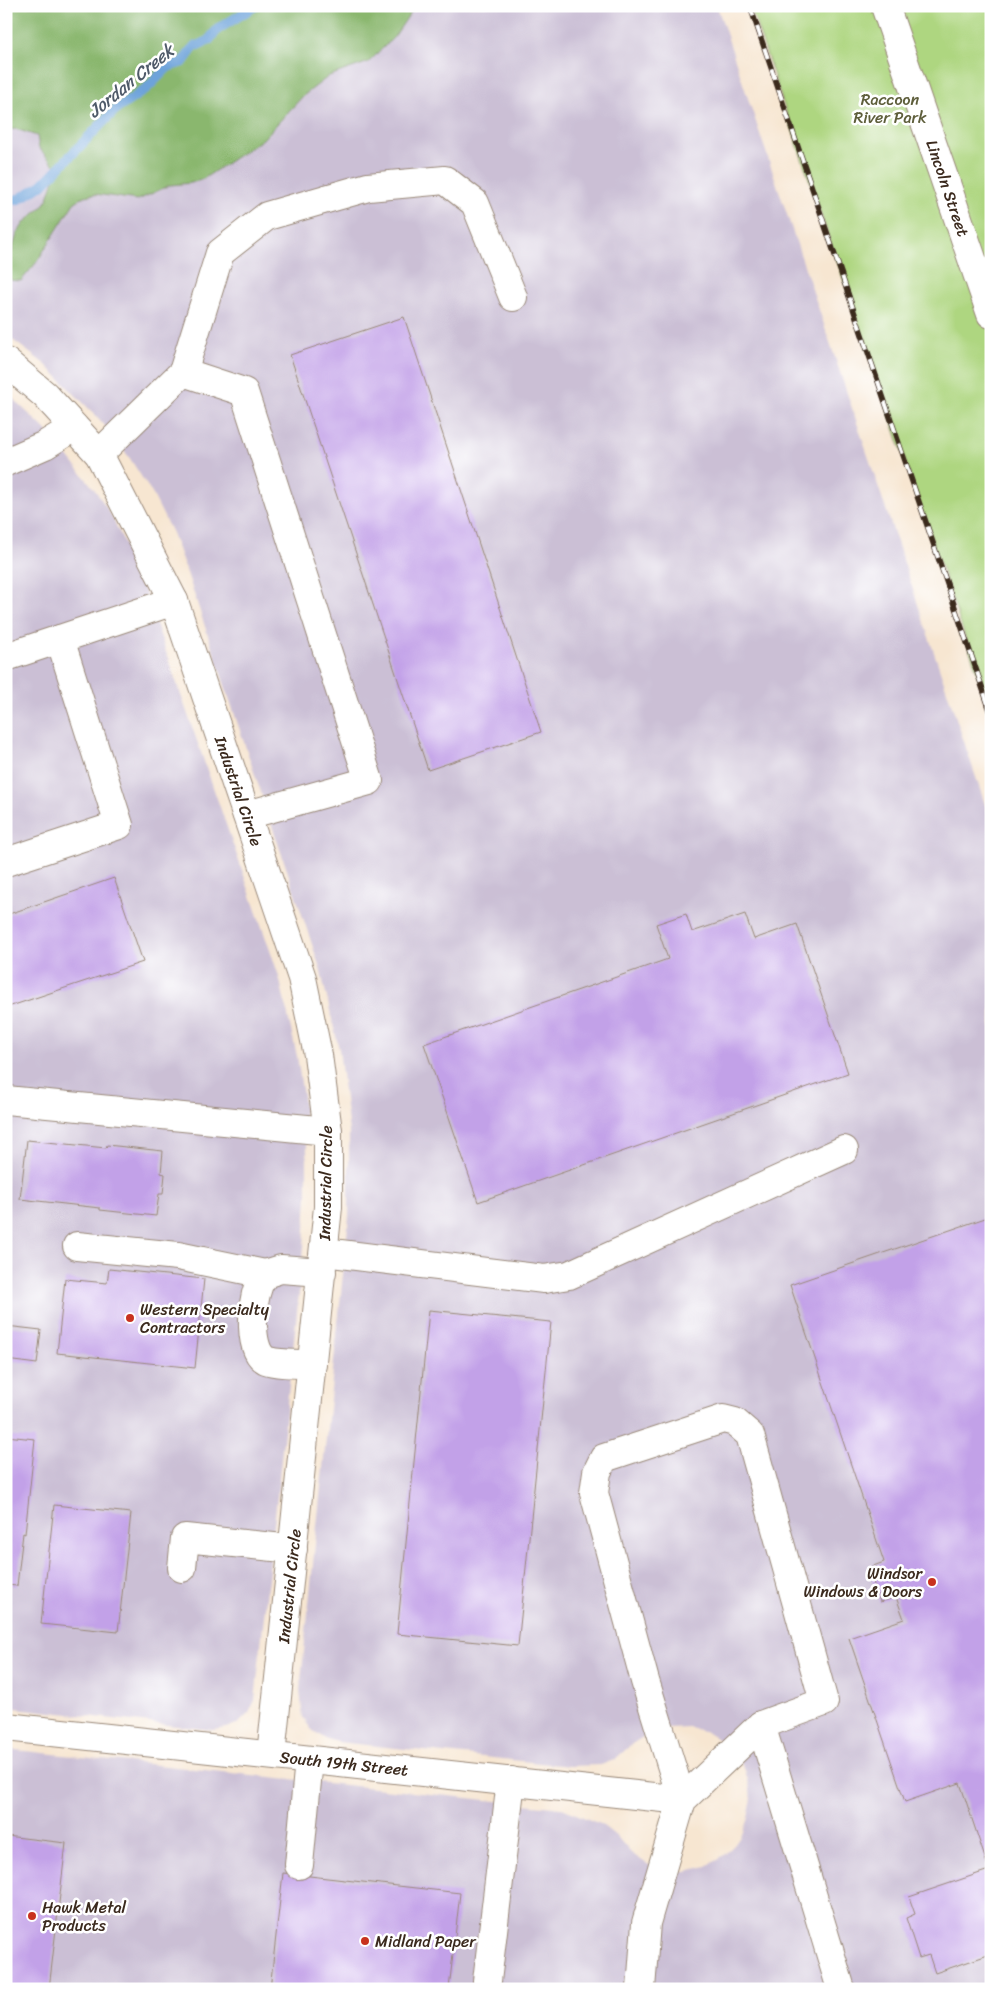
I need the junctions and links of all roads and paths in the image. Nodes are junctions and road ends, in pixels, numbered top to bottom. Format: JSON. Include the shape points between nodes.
{"nodes":[{"id":1,"x":885,"y":6,"type":"edge"},
{"id":2,"x":512,"y":297,"type":"dead end"},
{"id":3,"x":991,"y":314,"type":"edge"},
{"id":4,"x":6,"y":362,"type":"edge"},
{"id":5,"x":183,"y":372,"type":"junction"},
{"id":6,"x":74,"y":426,"type":"junction"},
{"id":7,"x":99,"y":454,"type":"junction"},
{"id":8,"x":6,"y":462,"type":"edge"},
{"id":9,"x":174,"y":601,"type":"junction"},
{"id":10,"x":60,"y":639,"type":"junction"},
{"id":11,"x":6,"y":657,"type":"edge"},
{"id":12,"x":247,"y":815,"type":"junction"},
{"id":13,"x":6,"y":862,"type":"edge"},
{"id":14,"x":6,"y":1100,"type":"edge"},
{"id":15,"x":328,"y":1131,"type":"junction"},
{"id":16,"x":844,"y":1150,"type":"dead end"},
{"id":17,"x":77,"y":1246,"type":"dead end"},
{"id":18,"x":323,"y":1262,"type":"junction"},
{"id":19,"x":266,"y":1274,"type":"junction"},
{"id":20,"x":312,"y":1364,"type":"junction"},
{"id":21,"x":293,"y":1549,"type":"junction"},
{"id":22,"x":182,"y":1568,"type":"dead end"},
{"id":23,"x":761,"y":1725,"type":"junction"},
{"id":24,"x":6,"y":1727,"type":"edge"},
{"id":25,"x":271,"y":1756,"type":"junction"},
{"id":26,"x":309,"y":1760,"type":"junction"},
{"id":27,"x":511,"y":1781,"type":"junction"},
{"id":28,"x":682,"y":1800,"type":"junction"},
{"id":29,"x":299,"y":1865,"type":"dead end"},
{"id":30,"x":487,"y":1981,"type":"dead end"},
{"id":31,"x":641,"y":1989,"type":"edge"},
{"id":32,"x":840,"y":1989,"type":"edge"}],
"edges":[{"from":1,"to":3,"type":"street","name":"Lincoln Street"},
{"from":2,"to":5,"type":"street","via":[[475,204],[445,180],[368,187],[267,216],[220,254]]},
{"from":4,"to":6,"type":"street","name":"Industrial Circle","via":[[45,395]]},
{"from":5,"to":7,"type":"street"},
{"from":5,"to":12,"type":"street","via":[[244,392],[369,781]]},
{"from":6,"to":7,"type":"street","name":"Industrial Circle"},
{"from":6,"to":8,"type":"street","via":[[45,445]]},
{"from":7,"to":9,"type":"street","name":"Industrial Circle"},
{"from":9,"to":10,"type":"street"},
{"from":9,"to":12,"type":"street","name":"Industrial Circle"},
{"from":10,"to":11,"type":"street"},
{"from":10,"to":13,"type":"street","via":[[118,825]]},
{"from":12,"to":15,"type":"street","name":"Industrial Circle","via":[[302,978],[318,1054]]},
{"from":14,"to":15,"type":"street"},
{"from":15,"to":18,"type":"street","name":"Industrial Circle","via":[[328,1207]]},
{"from":16,"to":18,"type":"street","via":[[569,1275],[544,1279]]},
{"from":17,"to":19,"type":"street","via":[[178,1256]]},
{"from":18,"to":19,"type":"street"},
{"from":18,"to":20,"type":"street","name":"Industrial Circle"},
{"from":19,"to":20,"type":"street","via":[[258,1288],[254,1313],[256,1351],[266,1361]]},
{"from":20,"to":21,"type":"street","name":"Industrial Circle"},
{"from":21,"to":22,"type":"street","via":[[185,1538]]},
{"from":21,"to":25,"type":"street","name":"Industrial Circle"},
{"from":23,"to":28,"type":"street"},
{"from":23,"to":28,"type":"street","via":[[824,1702],[750,1435],[734,1422],[723,1419],[604,1458],[597,1472],[594,1493],[645,1682]]},
{"from":23,"to":32,"type":"street"},
{"from":24,"to":25,"type":"street","name":"South 19th Street"},
{"from":25,"to":26,"type":"street","name":"South 19th Street"},
{"from":26,"to":27,"type":"street","name":"South 19th Street"},
{"from":26,"to":29,"type":"street"},
{"from":27,"to":28,"type":"street","name":"South 19th Street"},
{"from":27,"to":30,"type":"street"},
{"from":28,"to":31,"type":"street","via":[[646,1923]]}]}
